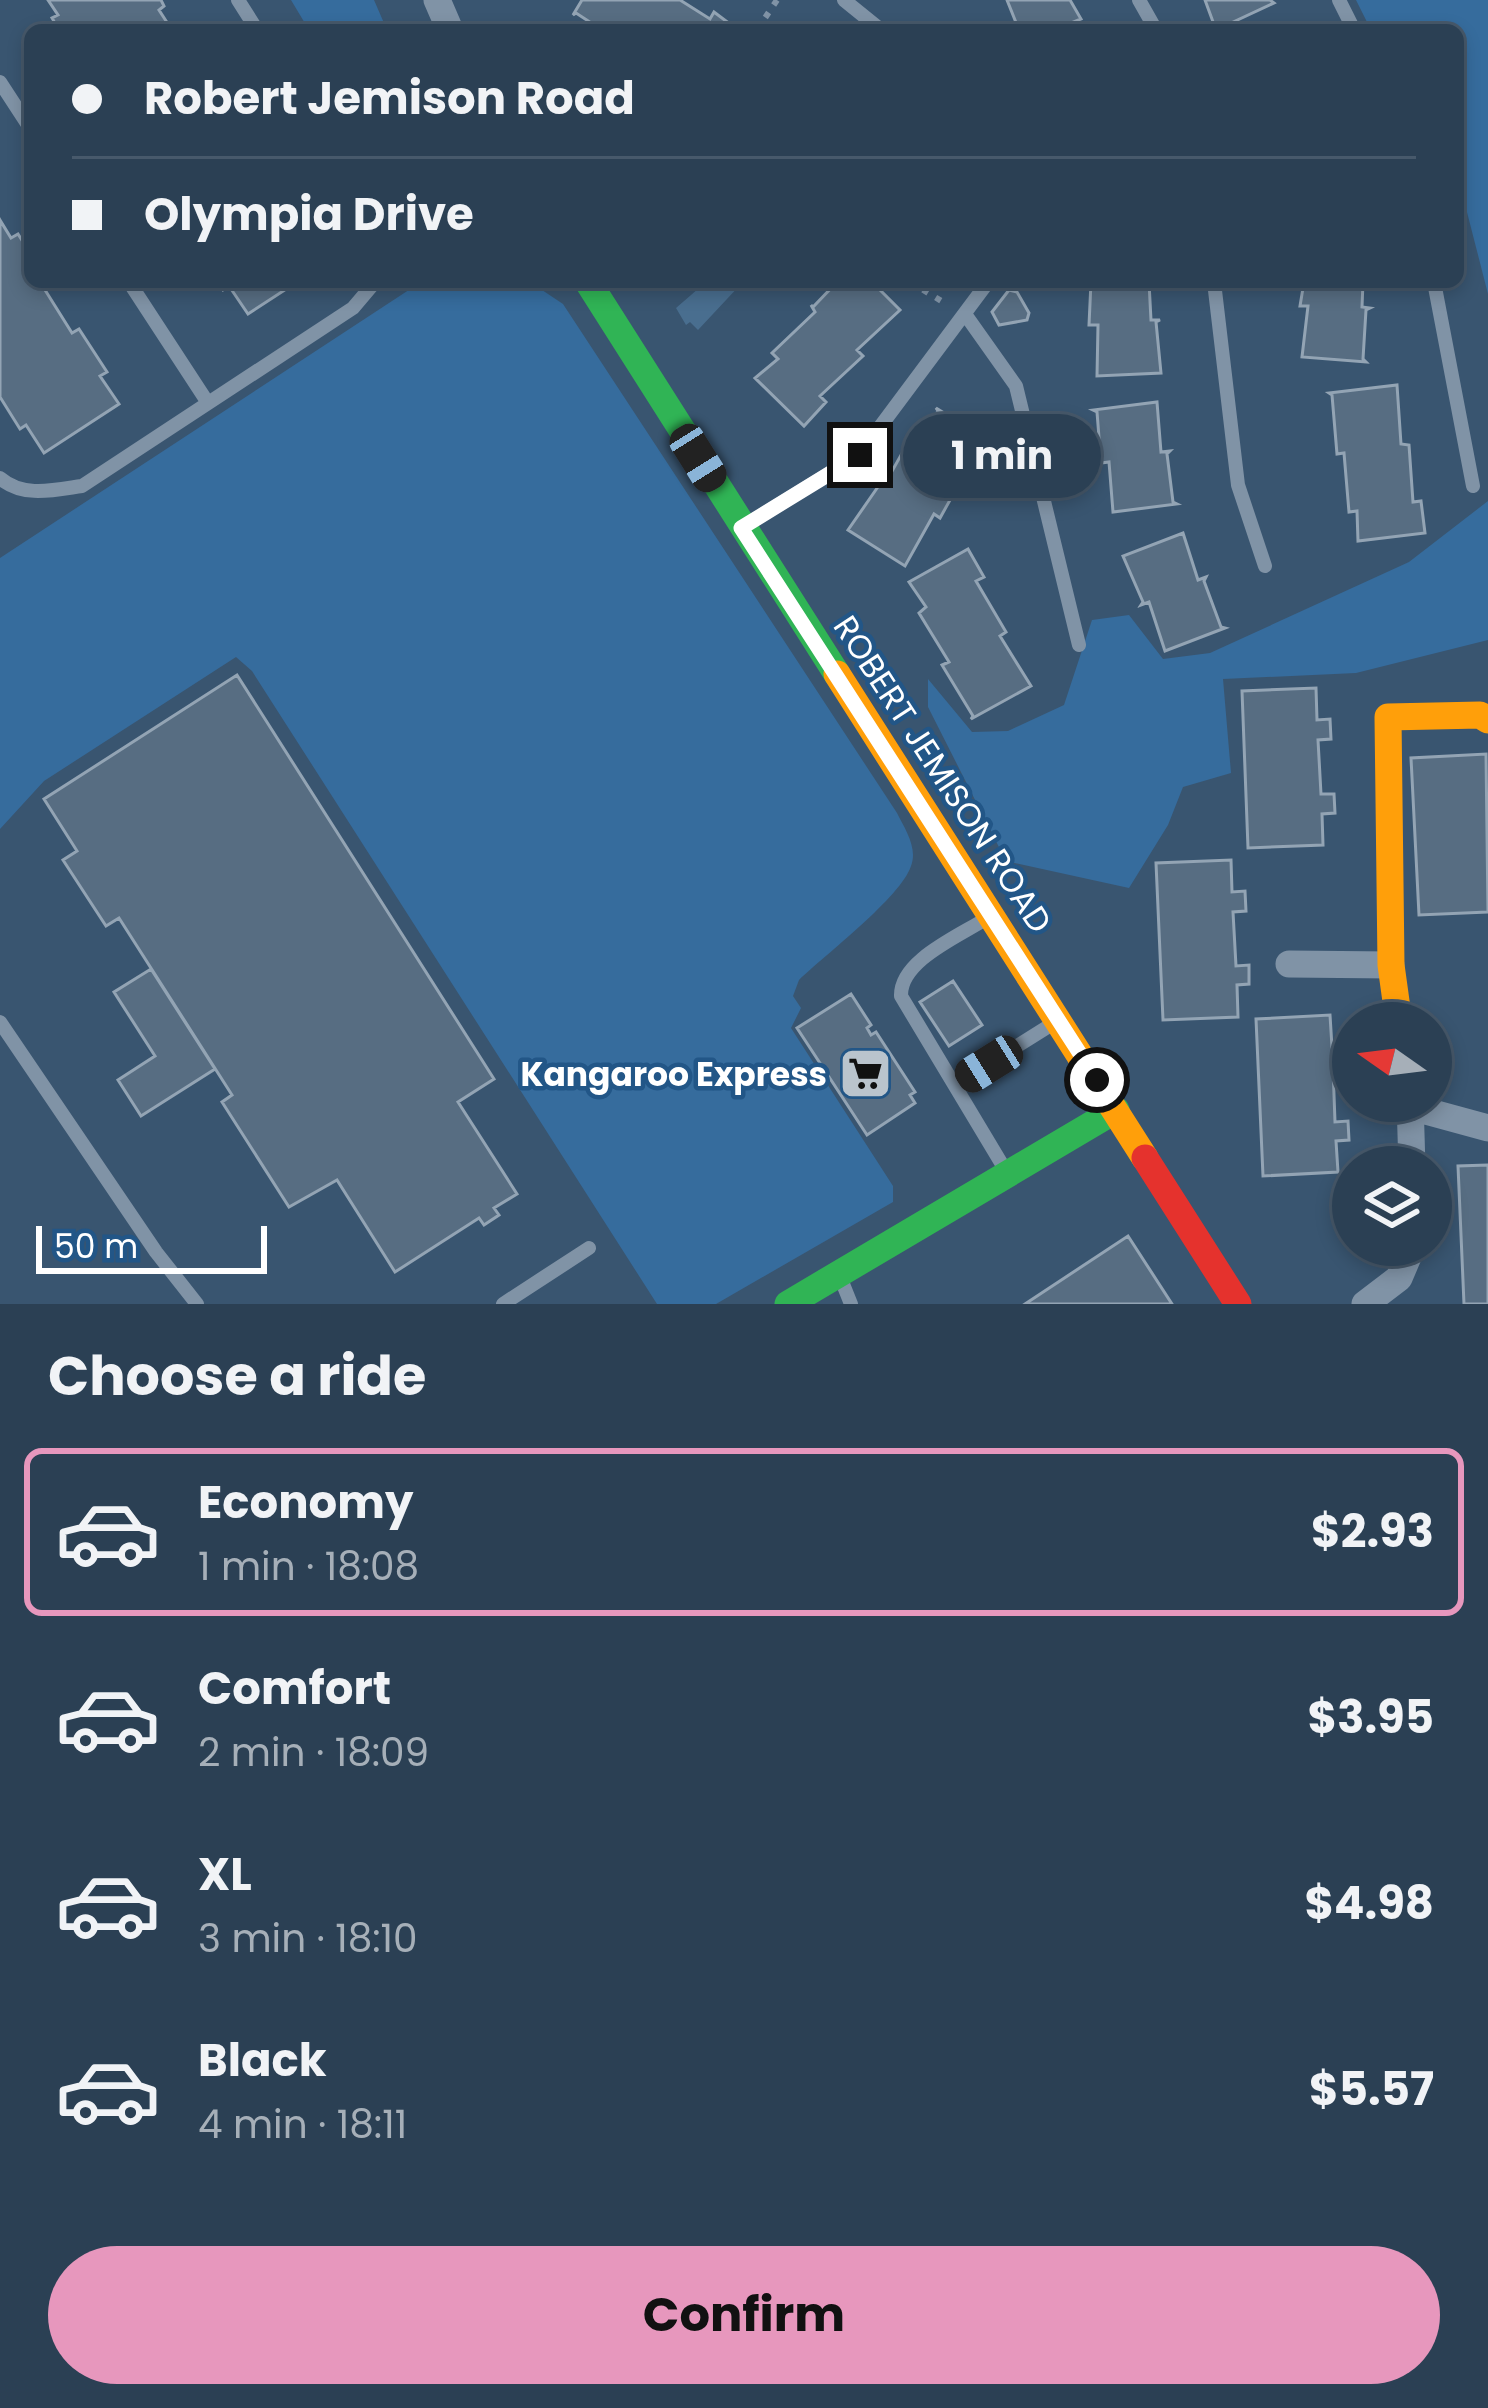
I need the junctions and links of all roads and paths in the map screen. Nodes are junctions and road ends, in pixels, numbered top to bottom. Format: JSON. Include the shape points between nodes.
{"nodes":[{"id":1,"x":844,"y":0,"type":"edge"},
{"id":2,"x":874,"y":24,"type":"edge"},
{"id":3,"x":0,"y":82,"type":"edge"},
{"id":4,"x":24,"y":119,"type":"edge"},
{"id":5,"x":133,"y":288,"type":"edge"},
{"id":6,"x":370,"y":288,"type":"edge"},
{"id":7,"x":592,"y":288,"type":"edge"},
{"id":8,"x":920,"y":288,"type":"edge"},
{"id":9,"x":984,"y":288,"type":"edge"},
{"id":10,"x":1215,"y":288,"type":"edge"},
{"id":11,"x":1434,"y":288,"type":"edge"},
{"id":12,"x":964,"y":314,"type":"junction"},
{"id":13,"x":208,"y":404,"type":"junction"},
{"id":14,"x":0,"y":478,"type":"edge"},
{"id":15,"x":1473,"y":486,"type":"dead end"},
{"id":16,"x":741,"y":528,"type":"junction"},
{"id":17,"x":1265,"y":566,"type":"dead end"},
{"id":18,"x":1079,"y":645,"type":"dead end"},
{"id":19,"x":1488,"y":720,"type":"edge"},
{"id":20,"x":991,"y":916,"type":"junction"},
{"id":21,"x":1289,"y":964,"type":"dead end"},
{"id":22,"x":1391,"y":965,"type":"junction"},
{"id":23,"x":1396,"y":1002,"type":"edge"},
{"id":24,"x":1058,"y":1020,"type":"junction"},
{"id":25,"x":0,"y":1022,"type":"edge"},
{"id":26,"x":955,"y":1085,"type":"junction"},
{"id":27,"x":1116,"y":1111,"type":"junction"},
{"id":28,"x":1452,"y":1117,"type":"edge"},
{"id":29,"x":1488,"y":1129,"type":"edge"},
{"id":30,"x":1008,"y":1174,"type":"junction"},
{"id":31,"x":589,"y":1247,"type":"dead end"},
{"id":32,"x":1404,"y":1266,"type":"edge"},
{"id":33,"x":839,"y":1274,"type":"junction"},
{"id":34,"x":197,"y":1304,"type":"edge"},
{"id":35,"x":502,"y":1304,"type":"edge"},
{"id":36,"x":788,"y":1304,"type":"edge"},
{"id":37,"x":850,"y":1304,"type":"edge"},
{"id":38,"x":1238,"y":1304,"type":"edge"},
{"id":39,"x":1365,"y":1304,"type":"edge"}],
"edges":[{"from":1,"to":2,"type":"lane"},
{"from":3,"to":4,"type":"lane"},
{"from":5,"to":13,"type":"lane"},
{"from":6,"to":13,"type":"lane","via":[[353,308]]},
{"from":7,"to":16,"type":"street","name":"ROBERT JEMISON ROAD"},
{"from":8,"to":12,"type":"path"},
{"from":9,"to":12,"type":"lane"},
{"from":10,"to":17,"type":"lane","via":[[1238,485]]},
{"from":11,"to":15,"type":"lane"},
{"from":12,"to":16,"type":"lane","via":[[860,455]]},
{"from":12,"to":18,"type":"lane","via":[[1016,386]]},
{"from":13,"to":14,"type":"lane","via":[[82,486],[39,492]]},
{"from":16,"to":20,"type":"street","name":"ROBERT JEMISON ROAD"},
{"from":19,"to":22,"type":"street","via":[[1388,717]]},
{"from":20,"to":24,"type":"street","name":"ROBERT JEMISON ROAD"},
{"from":20,"to":26,"type":"lane","via":[[901,983]]},
{"from":21,"to":22,"type":"street"},
{"from":22,"to":23,"type":"street"},
{"from":24,"to":26,"type":"lane"},
{"from":24,"to":27,"type":"street","name":"ROBERT JEMISON ROAD"},
{"from":25,"to":34,"type":"lane"},
{"from":26,"to":30,"type":"lane"},
{"from":27,"to":30,"type":"street"},
{"from":27,"to":38,"type":"street","name":"ROBERT JEMISON ROAD"},
{"from":28,"to":29,"type":"street"},
{"from":30,"to":33,"type":"street"},
{"from":31,"to":35,"type":"lane"},
{"from":32,"to":39,"type":"street"},
{"from":33,"to":36,"type":"street"},
{"from":33,"to":37,"type":"lane"}]}
